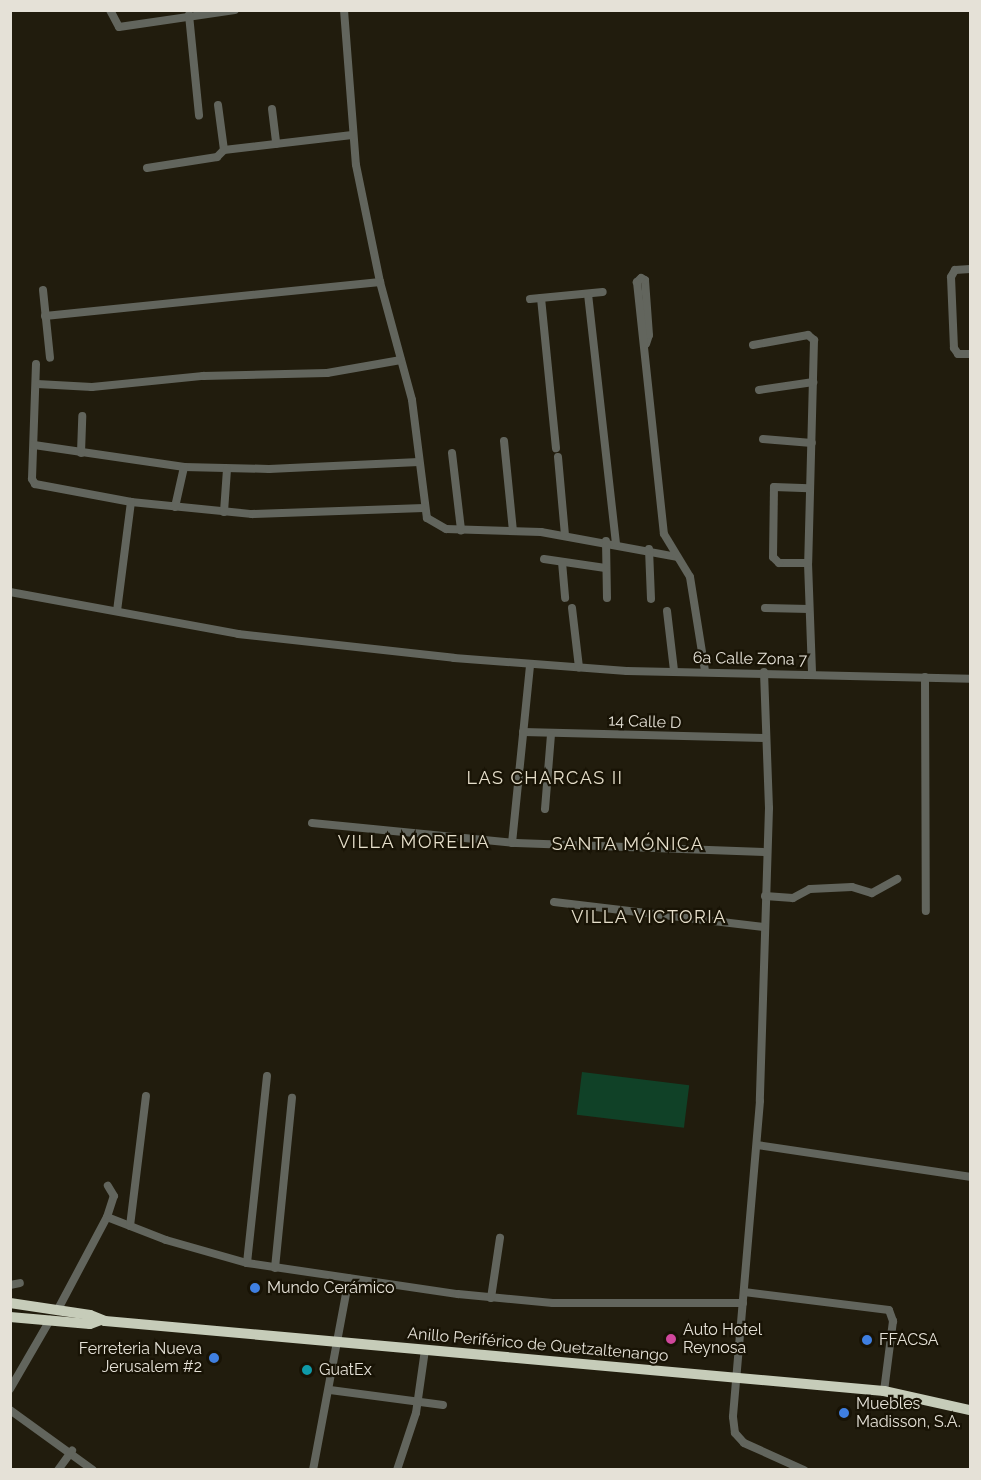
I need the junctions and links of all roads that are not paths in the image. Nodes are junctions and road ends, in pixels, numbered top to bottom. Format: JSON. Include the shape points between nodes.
{"nodes":[{"id":1,"x":110,"y":10,"type":"edge"},
{"id":2,"x":235,"y":10,"type":"edge"},
{"id":3,"x":344,"y":10,"type":"edge"},
{"id":4,"x":189,"y":15,"type":"junction"},
{"id":5,"x":218,"y":105,"type":"dead end"},
{"id":6,"x":272,"y":109,"type":"dead end"},
{"id":7,"x":199,"y":116,"type":"dead end"},
{"id":8,"x":352,"y":135,"type":"junction"},
{"id":9,"x":276,"y":144,"type":"junction"},
{"id":10,"x":224,"y":150,"type":"junction"},
{"id":11,"x":147,"y":168,"type":"dead end"},
{"id":12,"x":970,"y":269,"type":"edge"},
{"id":13,"x":380,"y":282,"type":"junction"},
{"id":14,"x":43,"y":290,"type":"dead end"},
{"id":15,"x":603,"y":292,"type":"dead end"},
{"id":16,"x":588,"y":294,"type":"junction"},
{"id":17,"x":541,"y":298,"type":"junction"},
{"id":18,"x":530,"y":299,"type":"dead end"},
{"id":19,"x":45,"y":316,"type":"junction"},
{"id":20,"x":646,"y":344,"type":"junction"},
{"id":21,"x":753,"y":345,"type":"dead end"},
{"id":22,"x":970,"y":354,"type":"edge"},
{"id":23,"x":50,"y":358,"type":"dead end"},
{"id":24,"x":401,"y":360,"type":"junction"},
{"id":25,"x":36,"y":364,"type":"dead end"},
{"id":26,"x":813,"y":382,"type":"junction"},
{"id":27,"x":37,"y":384,"type":"junction"},
{"id":28,"x":759,"y":390,"type":"dead end"},
{"id":29,"x":82,"y":416,"type":"dead end"},
{"id":30,"x":763,"y":439,"type":"dead end"},
{"id":31,"x":504,"y":441,"type":"dead end"},
{"id":32,"x":812,"y":443,"type":"junction"},
{"id":33,"x":34,"y":445,"type":"junction"},
{"id":34,"x":556,"y":448,"type":"dead end"},
{"id":35,"x":81,"y":453,"type":"junction"},
{"id":36,"x":452,"y":453,"type":"dead end"},
{"id":37,"x":558,"y":457,"type":"dead end"},
{"id":38,"x":419,"y":462,"type":"junction"},
{"id":39,"x":184,"y":467,"type":"junction"},
{"id":40,"x":227,"y":469,"type":"junction"},
{"id":41,"x":809,"y":488,"type":"junction"},
{"id":42,"x":131,"y":502,"type":"junction"},
{"id":43,"x":176,"y":507,"type":"junction"},
{"id":44,"x":424,"y":508,"type":"junction"},
{"id":45,"x":224,"y":512,"type":"junction"},
{"id":46,"x":461,"y":530,"type":"junction"},
{"id":47,"x":513,"y":531,"type":"junction"},
{"id":48,"x":565,"y":535,"type":"junction"},
{"id":49,"x":606,"y":541,"type":"junction"},
{"id":50,"x":616,"y":543,"type":"junction"},
{"id":51,"x":649,"y":549,"type":"junction"},
{"id":52,"x":677,"y":557,"type":"junction"},
{"id":53,"x":544,"y":559,"type":"dead end"},
{"id":54,"x":562,"y":562,"type":"junction"},
{"id":55,"x":808,"y":563,"type":"junction"},
{"id":56,"x":605,"y":568,"type":"junction"},
{"id":57,"x":10,"y":592,"type":"edge"},
{"id":58,"x":565,"y":598,"type":"dead end"},
{"id":59,"x":607,"y":598,"type":"dead end"},
{"id":60,"x":651,"y":599,"type":"dead end"},
{"id":61,"x":572,"y":608,"type":"dead end"},
{"id":62,"x":765,"y":608,"type":"dead end"},
{"id":63,"x":809,"y":609,"type":"junction"},
{"id":64,"x":117,"y":611,"type":"junction"},
{"id":65,"x":667,"y":611,"type":"dead end"},
{"id":66,"x":530,"y":665,"type":"junction"},
{"id":67,"x":579,"y":668,"type":"junction"},
{"id":68,"x":674,"y":671,"type":"junction"},
{"id":69,"x":705,"y":671,"type":"junction"},
{"id":70,"x":764,"y":672,"type":"junction"},
{"id":71,"x":812,"y":673,"type":"junction"},
{"id":72,"x":925,"y":677,"type":"junction"},
{"id":73,"x":970,"y":679,"type":"edge"},
{"id":74,"x":523,"y":732,"type":"junction"},
{"id":75,"x":551,"y":734,"type":"junction"},
{"id":76,"x":766,"y":738,"type":"junction"},
{"id":77,"x":545,"y":808,"type":"dead end"},
{"id":78,"x":312,"y":823,"type":"dead end"},
{"id":79,"x":512,"y":843,"type":"junction"},
{"id":80,"x":767,"y":852,"type":"junction"},
{"id":81,"x":897,"y":879,"type":"dead end"},
{"id":82,"x":765,"y":896,"type":"junction"},
{"id":83,"x":554,"y":902,"type":"dead end"},
{"id":84,"x":926,"y":911,"type":"dead end"},
{"id":85,"x":764,"y":927,"type":"junction"},
{"id":86,"x":267,"y":1076,"type":"dead end"},
{"id":87,"x":146,"y":1096,"type":"dead end"},
{"id":88,"x":292,"y":1098,"type":"dead end"},
{"id":89,"x":757,"y":1145,"type":"junction"},
{"id":90,"x":970,"y":1177,"type":"edge"},
{"id":91,"x":108,"y":1186,"type":"dead end"},
{"id":92,"x":107,"y":1217,"type":"junction"},
{"id":93,"x":130,"y":1226,"type":"junction"},
{"id":94,"x":500,"y":1238,"type":"dead end"},
{"id":95,"x":247,"y":1263,"type":"junction"},
{"id":96,"x":275,"y":1268,"type":"junction"},
{"id":97,"x":349,"y":1278,"type":"junction"},
{"id":98,"x":20,"y":1283,"type":"dead end"},
{"id":99,"x":10,"y":1285,"type":"edge"},
{"id":100,"x":744,"y":1292,"type":"junction"},
{"id":101,"x":491,"y":1298,"type":"junction"},
{"id":102,"x":10,"y":1303,"type":"edge"},
{"id":103,"x":743,"y":1304,"type":"junction"},
{"id":104,"x":53,"y":1316,"type":"junction"},
{"id":105,"x":10,"y":1317,"type":"edge"},
{"id":106,"x":340,"y":1342,"type":"junction"},
{"id":107,"x":425,"y":1350,"type":"junction"},
{"id":108,"x":735,"y":1377,"type":"junction"},
{"id":109,"x":10,"y":1389,"type":"edge"},
{"id":110,"x":330,"y":1390,"type":"junction"},
{"id":111,"x":884,"y":1391,"type":"junction"},
{"id":112,"x":418,"y":1402,"type":"junction"},
{"id":113,"x":443,"y":1405,"type":"dead end"},
{"id":114,"x":10,"y":1410,"type":"edge"},
{"id":115,"x":970,"y":1410,"type":"edge"},
{"id":116,"x":72,"y":1451,"type":"junction"},
{"id":117,"x":58,"y":1470,"type":"edge"},
{"id":118,"x":93,"y":1470,"type":"edge"},
{"id":119,"x":313,"y":1470,"type":"edge"},
{"id":120,"x":397,"y":1470,"type":"edge"},
{"id":121,"x":804,"y":1470,"type":"edge"}],
"edges":[{"from":1,"to":4,"type":"street","via":[[119,27]]},
{"from":2,"to":4,"type":"street"},
{"from":3,"to":8,"type":"street"},
{"from":4,"to":7,"type":"street"},
{"from":5,"to":10,"type":"street"},
{"from":6,"to":9,"type":"street"},
{"from":8,"to":9,"type":"street"},
{"from":8,"to":13,"type":"street"},
{"from":9,"to":10,"type":"street"},
{"from":10,"to":11,"type":"street","via":[[217,157]]},
{"from":12,"to":22,"type":"street","via":[[955,270],[951,277],[955,350]]},
{"from":13,"to":19,"type":"street"},
{"from":13,"to":24,"type":"street"},
{"from":14,"to":19,"type":"street"},
{"from":15,"to":16,"type":"street"},
{"from":16,"to":17,"type":"street"},
{"from":16,"to":50,"type":"street"},
{"from":17,"to":18,"type":"street"},
{"from":17,"to":34,"type":"street"},
{"from":19,"to":23,"type":"street"},
{"from":20,"to":20,"type":"street","via":[[646,291],[645,280],[641,278],[636,282]]},
{"from":20,"to":52,"type":"street","via":[[664,534]]},
{"from":21,"to":26,"type":"street","via":[[812,336]]},
{"from":24,"to":27,"type":"street","via":[[327,373],[203,376],[92,387]]},
{"from":24,"to":38,"type":"street","via":[[415,415]]},
{"from":25,"to":27,"type":"street"},
{"from":26,"to":28,"type":"street"},
{"from":26,"to":32,"type":"street"},
{"from":27,"to":33,"type":"street"},
{"from":29,"to":35,"type":"street"},
{"from":30,"to":32,"type":"street"},
{"from":31,"to":47,"type":"street"},
{"from":32,"to":41,"type":"street"},
{"from":33,"to":35,"type":"street"},
{"from":33,"to":42,"type":"street","via":[[35,484]]},
{"from":35,"to":39,"type":"street"},
{"from":36,"to":46,"type":"street"},
{"from":37,"to":48,"type":"street"},
{"from":38,"to":40,"type":"street"},
{"from":38,"to":44,"type":"street"},
{"from":39,"to":40,"type":"street"},
{"from":39,"to":43,"type":"street"},
{"from":40,"to":45,"type":"street"},
{"from":41,"to":55,"type":"street"},
{"from":41,"to":55,"type":"street","via":[[774,487],[772,558],[779,563]]},
{"from":42,"to":43,"type":"street"},
{"from":42,"to":64,"type":"street"},
{"from":43,"to":45,"type":"street"},
{"from":44,"to":45,"type":"street"},
{"from":44,"to":46,"type":"street","via":[[435,525]]},
{"from":46,"to":47,"type":"street"},
{"from":47,"to":48,"type":"street"},
{"from":48,"to":49,"type":"street"},
{"from":49,"to":50,"type":"street"},
{"from":49,"to":56,"type":"street"},
{"from":50,"to":51,"type":"street"},
{"from":51,"to":52,"type":"street"},
{"from":51,"to":60,"type":"street"},
{"from":52,"to":69,"type":"street","via":[[690,577]]},
{"from":53,"to":54,"type":"street"},
{"from":54,"to":56,"type":"street"},
{"from":54,"to":58,"type":"street"},
{"from":55,"to":63,"type":"street"},
{"from":56,"to":59,"type":"street"},
{"from":57,"to":64,"type":"street","name":"6a Calle Zona 7"},
{"from":61,"to":67,"type":"street"},
{"from":62,"to":63,"type":"street"},
{"from":63,"to":71,"type":"street"},
{"from":64,"to":66,"type":"street","name":"6a Calle Zona 7","via":[[247,635]]},
{"from":65,"to":68,"type":"street"},
{"from":66,"to":67,"type":"street","name":"6a Calle Zona 7"},
{"from":66,"to":74,"type":"street"},
{"from":67,"to":68,"type":"street","name":"6a Calle Zona 7"},
{"from":68,"to":69,"type":"street","name":"6a Calle Zona 7"},
{"from":69,"to":70,"type":"street","name":"6a Calle Zona 7"},
{"from":70,"to":71,"type":"street","name":"6a Calle Zona 7"},
{"from":70,"to":76,"type":"street"},
{"from":71,"to":72,"type":"street","name":"6a Calle Zona 7"},
{"from":72,"to":73,"type":"street","name":"6a Calle Zona 7"},
{"from":72,"to":84,"type":"street"},
{"from":74,"to":75,"type":"street","name":"14 Calle D"},
{"from":74,"to":79,"type":"street"},
{"from":75,"to":76,"type":"street","name":"14 Calle D"},
{"from":75,"to":77,"type":"street"},
{"from":76,"to":80,"type":"street"},
{"from":78,"to":79,"type":"street"},
{"from":79,"to":80,"type":"street"},
{"from":80,"to":82,"type":"street"},
{"from":81,"to":82,"type":"street","via":[[872,893],[842,887],[810,889],[793,898]]},
{"from":82,"to":85,"type":"street"},
{"from":83,"to":85,"type":"street"},
{"from":85,"to":89,"type":"street"},
{"from":86,"to":95,"type":"street"},
{"from":87,"to":93,"type":"street"},
{"from":88,"to":96,"type":"street"},
{"from":89,"to":90,"type":"street"},
{"from":89,"to":100,"type":"street"},
{"from":91,"to":92,"type":"street","via":[[114,1196]]},
{"from":92,"to":93,"type":"street"},
{"from":92,"to":104,"type":"street"},
{"from":93,"to":95,"type":"street"},
{"from":94,"to":101,"type":"street"},
{"from":95,"to":96,"type":"street"},
{"from":96,"to":97,"type":"street"},
{"from":97,"to":101,"type":"street"},
{"from":97,"to":106,"type":"street"},
{"from":98,"to":99,"type":"street"},
{"from":100,"to":103,"type":"street"},
{"from":100,"to":111,"type":"street","via":[[890,1310],[893,1321]]},
{"from":101,"to":103,"type":"street","via":[[553,1304]]},
{"from":102,"to":104,"type":"highway","name":"Anillo Periférico de Quetzaltenango"},
{"from":103,"to":108,"type":"street"},
{"from":104,"to":105,"type":"highway","name":"Anillo Periférico de Quetzaltenango"},
{"from":104,"to":106,"type":"highway","name":"Anillo Periférico de Quetzaltenango","via":[[90,1315],[101,1320]]},
{"from":104,"to":109,"type":"street"},
{"from":106,"to":107,"type":"highway","name":"Anillo Periférico de Quetzaltenango"},
{"from":106,"to":110,"type":"street"},
{"from":107,"to":108,"type":"highway","name":"Anillo Periférico de Quetzaltenango"},
{"from":107,"to":112,"type":"street"},
{"from":108,"to":111,"type":"highway","name":"Anillo Periférico de Quetzaltenango"},
{"from":108,"to":121,"type":"street","via":[[733,1417],[737,1436],[749,1446]]},
{"from":110,"to":112,"type":"street"},
{"from":110,"to":119,"type":"street"},
{"from":111,"to":115,"type":"highway","name":"Anillo Periférico de Quetzaltenango"},
{"from":112,"to":113,"type":"street"},
{"from":112,"to":120,"type":"street"},
{"from":114,"to":116,"type":"street"},
{"from":116,"to":117,"type":"street"},
{"from":116,"to":118,"type":"street"}]}
